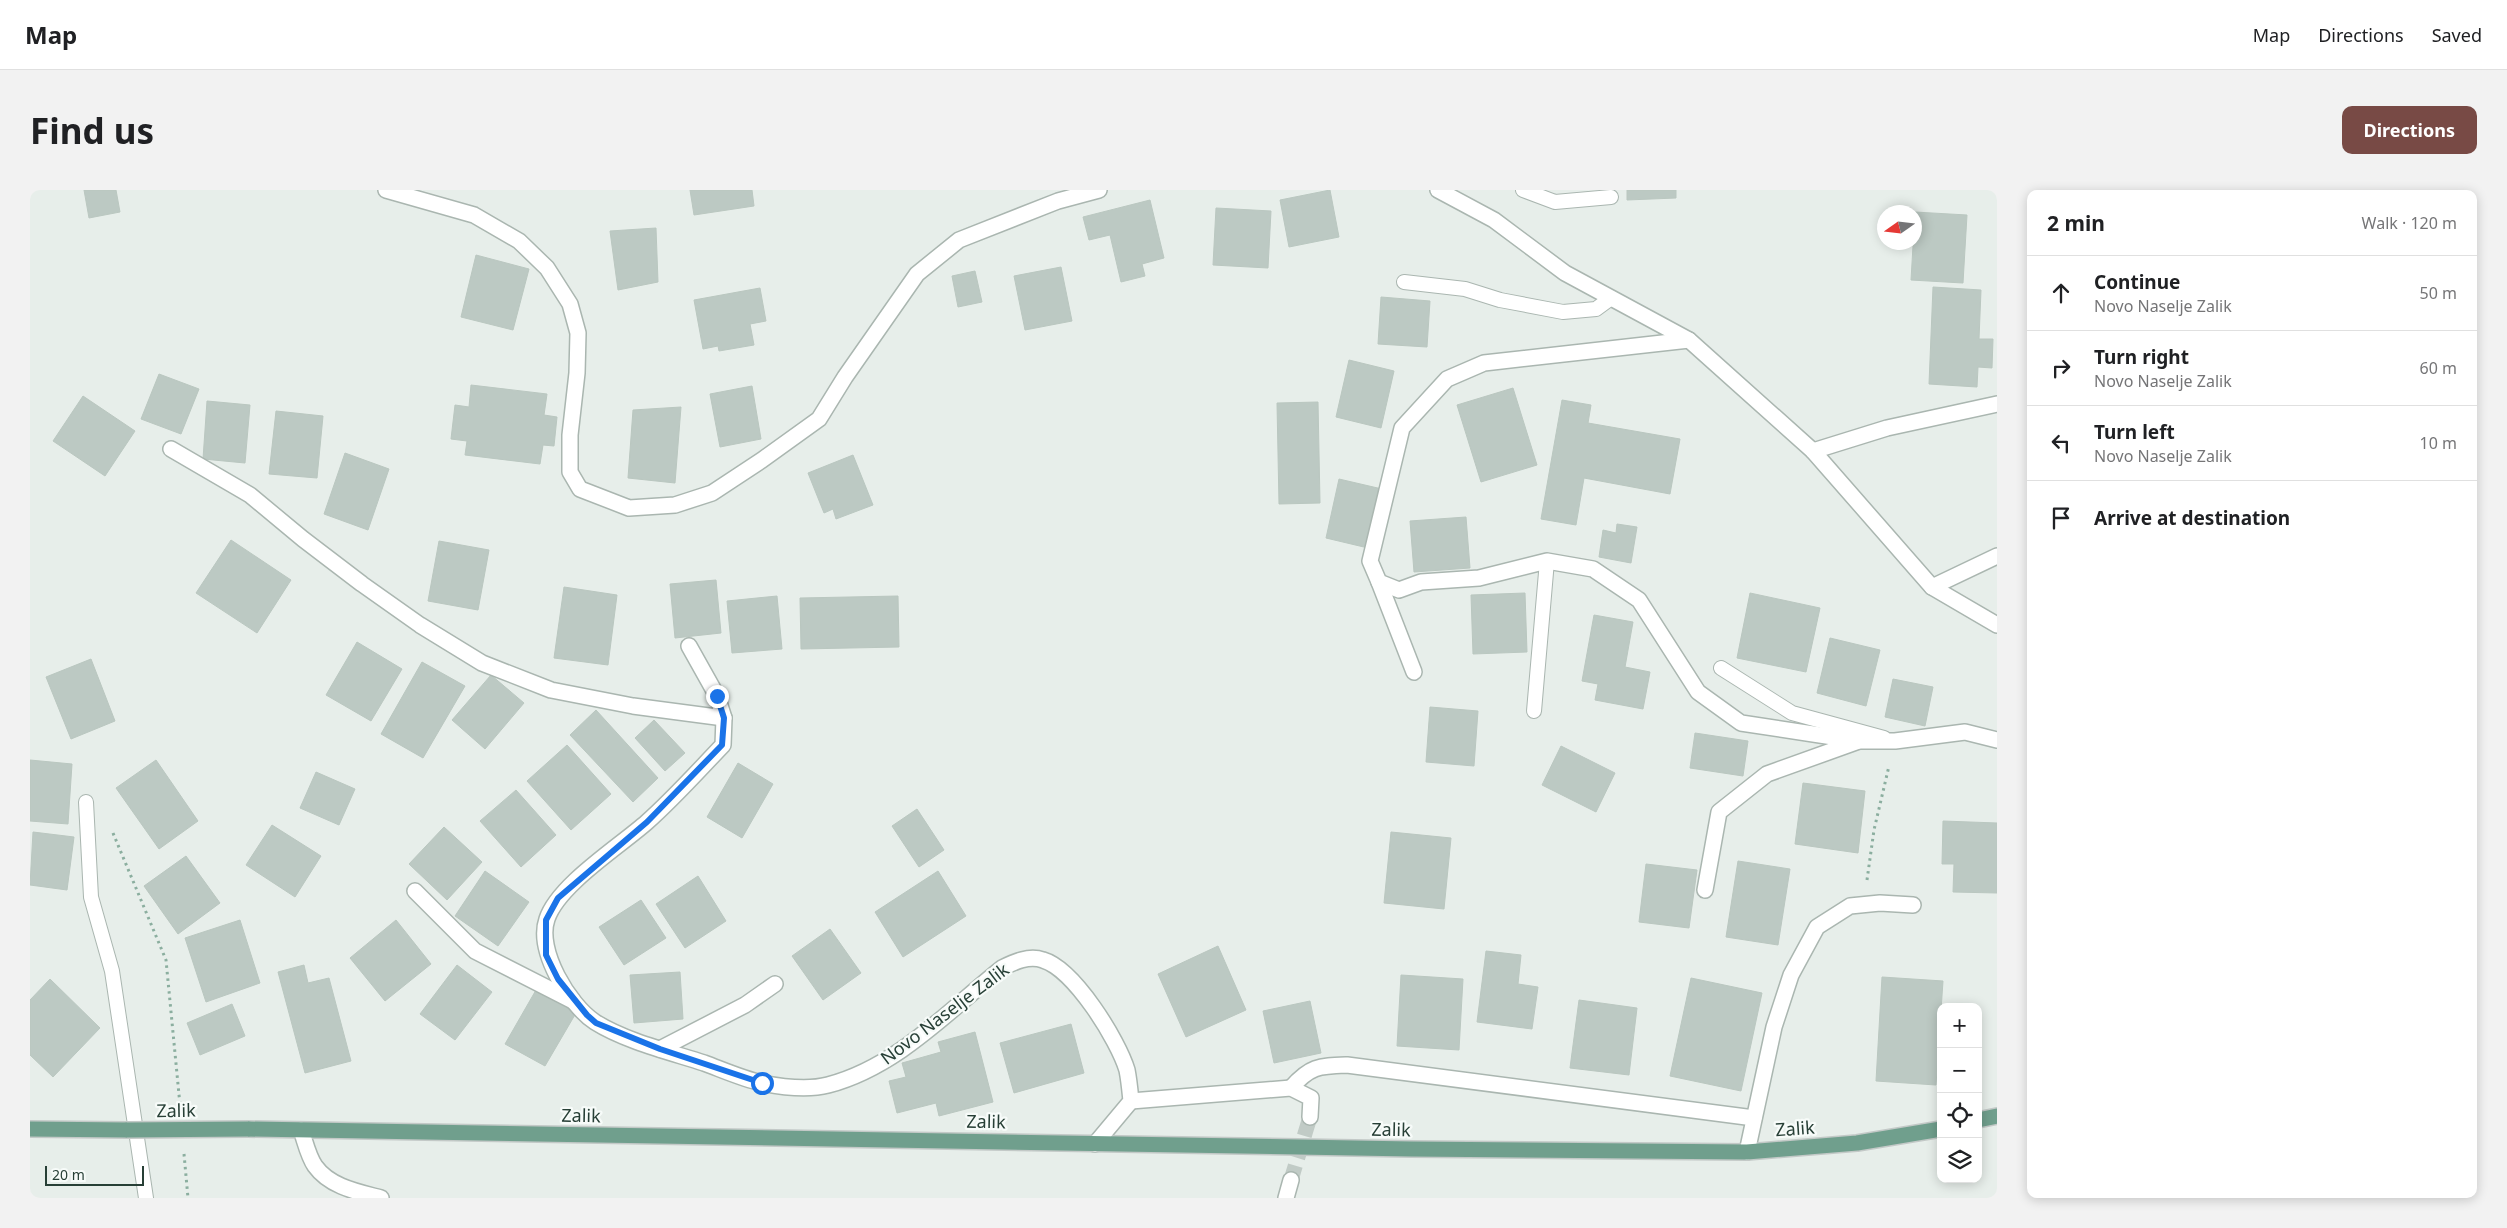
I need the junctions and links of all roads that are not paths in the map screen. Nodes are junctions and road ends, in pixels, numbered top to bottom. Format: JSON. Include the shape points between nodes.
{"nodes":[{"id":1,"x":386,"y":190,"type":"edge"},
{"id":2,"x":1099,"y":190,"type":"edge"},
{"id":3,"x":1441,"y":190,"type":"edge"},
{"id":4,"x":1523,"y":190,"type":"edge"},
{"id":5,"x":1611,"y":197,"type":"dead end"},
{"id":6,"x":1404,"y":282,"type":"dead end"},
{"id":7,"x":1612,"y":298,"type":"junction"},
{"id":8,"x":1689,"y":340,"type":"junction"},
{"id":9,"x":1997,"y":404,"type":"edge"},
{"id":10,"x":171,"y":449,"type":"dead end"},
{"id":11,"x":1813,"y":451,"type":"junction"},
{"id":12,"x":1997,"y":556,"type":"edge"},
{"id":13,"x":1547,"y":561,"type":"junction"},
{"id":14,"x":1379,"y":582,"type":"junction"},
{"id":15,"x":1932,"y":586,"type":"junction"},
{"id":16,"x":1997,"y":625,"type":"edge"},
{"id":17,"x":689,"y":646,"type":"dead end"},
{"id":18,"x":1721,"y":668,"type":"dead end"},
{"id":19,"x":1414,"y":672,"type":"dead end"},
{"id":20,"x":1534,"y":711,"type":"dead end"},
{"id":21,"x":724,"y":718,"type":"junction"},
{"id":22,"x":1997,"y":740,"type":"edge"},
{"id":23,"x":1858,"y":741,"type":"junction"},
{"id":24,"x":1895,"y":741,"type":"junction"},
{"id":25,"x":86,"y":802,"type":"road end"},
{"id":26,"x":1706,"y":890,"type":"dead end"},
{"id":27,"x":414,"y":891,"type":"dead end"},
{"id":28,"x":1913,"y":905,"type":"dead end"},
{"id":29,"x":775,"y":984,"type":"dead end"},
{"id":30,"x":576,"y":1003,"type":"junction"},
{"id":31,"x":660,"y":1049,"type":"junction"},
{"id":32,"x":1291,"y":1088,"type":"junction"},
{"id":33,"x":1131,"y":1101,"type":"junction"},
{"id":34,"x":1997,"y":1116,"type":"edge"},
{"id":35,"x":1310,"y":1117,"type":"tunnel mouth"},
{"id":36,"x":1754,"y":1118,"type":"junction"},
{"id":37,"x":1982,"y":1119,"type":"edge"},
{"id":38,"x":30,"y":1129,"type":"edge"},
{"id":39,"x":301,"y":1130,"type":"junction"},
{"id":40,"x":1937,"y":1130,"type":"edge"},
{"id":41,"x":1095,"y":1144,"type":"junction"},
{"id":42,"x":1747,"y":1152,"type":"junction"},
{"id":43,"x":1291,"y":1180,"type":"tunnel mouth"},
{"id":44,"x":146,"y":1198,"type":"edge"},
{"id":45,"x":381,"y":1198,"type":"edge"},
{"id":46,"x":1286,"y":1198,"type":"edge"}],
"edges":[{"from":1,"to":2,"type":"street","via":[[474,215],[519,241],[547,268],[570,304],[578,334],[570,472],[580,489],[629,508],[675,505],[712,493],[819,419],[917,274],[959,240],[1058,201]]},
{"from":3,"to":7,"type":"street","via":[[1494,220],[1565,273]]},
{"from":4,"to":5,"type":"lane","via":[[1555,202]]},
{"from":6,"to":7,"type":"lane","via":[[1465,289],[1500,300],[1563,312],[1596,309]]},
{"from":7,"to":8,"type":"street"},
{"from":8,"to":11,"type":"street"},
{"from":8,"to":14,"type":"street","via":[[1484,363],[1446,379],[1402,428],[1370,561]]},
{"from":9,"to":11,"type":"street","via":[[1887,428]]},
{"from":10,"to":21,"type":"street","via":[[250,496],[420,625],[482,662],[551,690],[633,706]]},
{"from":11,"to":15,"type":"street"},
{"from":12,"to":15,"type":"street"},
{"from":13,"to":14,"type":"street","via":[[1479,578],[1421,582],[1399,590]]},
{"from":13,"to":20,"type":"lane"},
{"from":13,"to":23,"type":"street","via":[[1593,569],[1640,600],[1698,692],[1741,723]]},
{"from":14,"to":19,"type":"street"},
{"from":15,"to":16,"type":"street"},
{"from":17,"to":21,"type":"street","name":"Novo Naselje Zalik","via":[[717,696]]},
{"from":18,"to":24,"type":"lane","via":[[1792,713]]},
{"from":21,"to":30,"type":"street","name":"Novo Naselje Zalik","via":[[722,745],[647,822],[558,898],[546,920],[546,955],[558,979]]},
{"from":22,"to":24,"type":"street","via":[[1965,732]]},
{"from":23,"to":24,"type":"street"},
{"from":23,"to":26,"type":"street","via":[[1767,774],[1719,812]]},
{"from":25,"to":44,"type":"lane","via":[[91,897],[112,971]]},
{"from":27,"to":30,"type":"street","name":"Novo Naselje Zalik","via":[[475,950]]},
{"from":28,"to":36,"type":"street","via":[[1850,906],[1817,927],[1791,974],[1774,1027]]},
{"from":29,"to":31,"type":"street","via":[[745,1005]]},
{"from":30,"to":31,"type":"street","name":"Novo Naselje Zalik","via":[[596,1023]]},
{"from":31,"to":33,"type":"street","name":"Novo Naselje Zalik","via":[[762,1083],[826,1086],[858,1076],[894,1056],[1002,968],[1014,962],[1041,959],[1071,980],[1096,1011],[1115,1041],[1124,1063]]},
{"from":32,"to":33,"type":"street"},
{"from":32,"to":35,"type":"street","via":[[1311,1098]]},
{"from":32,"to":36,"type":"street","via":[[1304,1073],[1324,1066],[1346,1065]]},
{"from":33,"to":41,"type":"street"},
{"from":34,"to":37,"type":"main road"},
{"from":36,"to":42,"type":"street"},
{"from":38,"to":39,"type":"main road","name":"Zalik","bridge":true},
{"from":39,"to":41,"type":"main road","name":"Zalik"},
{"from":39,"to":45,"type":"street","via":[[315,1166],[329,1180]]},
{"from":40,"to":42,"type":"main road","name":"Zalik","via":[[1857,1144]]},
{"from":41,"to":42,"type":"main road","name":"Zalik"},
{"from":43,"to":46,"type":"street"}]}
